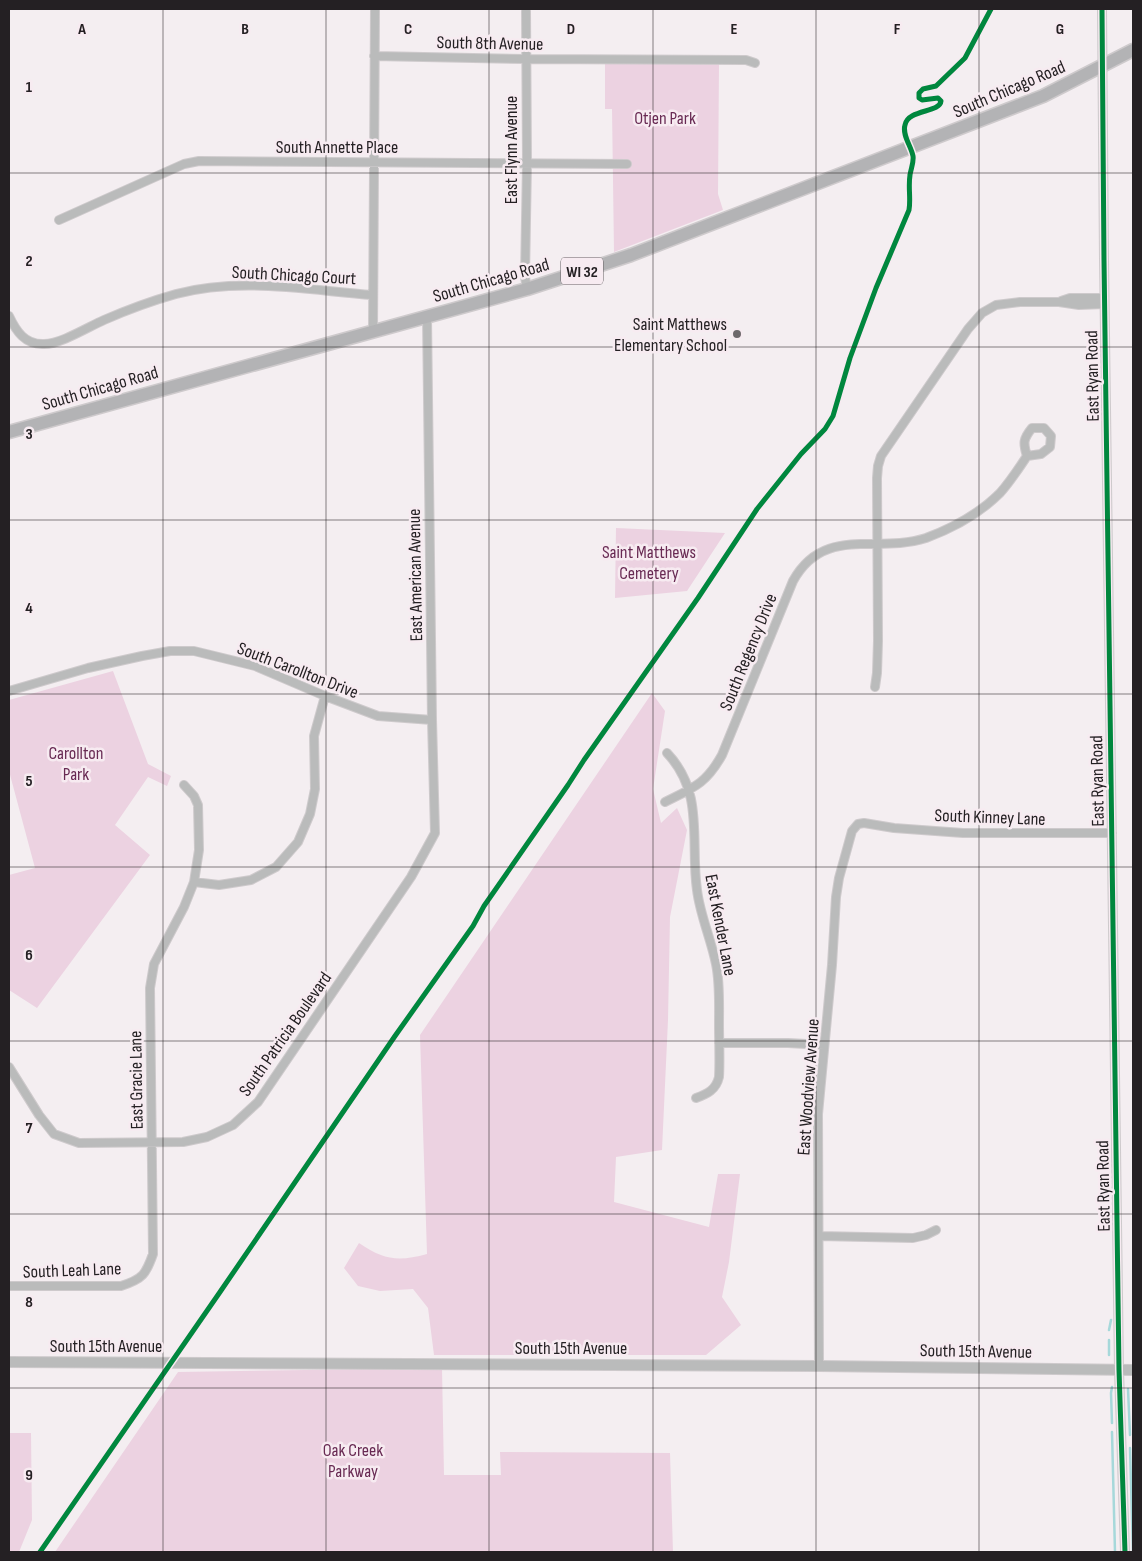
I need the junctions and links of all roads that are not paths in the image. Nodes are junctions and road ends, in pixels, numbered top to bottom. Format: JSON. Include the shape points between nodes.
{"nodes":[{"id":1,"x":375,"y":9,"type":"edge"},
{"id":2,"x":1102,"y":9,"type":"edge"},
{"id":3,"x":526,"y":11,"type":"dead end"},
{"id":4,"x":1133,"y":50,"type":"edge"},
{"id":5,"x":374,"y":56,"type":"junction"},
{"id":6,"x":526,"y":59,"type":"junction"},
{"id":7,"x":755,"y":63,"type":"dead end"},
{"id":8,"x":1103,"y":66,"type":"junction"},
{"id":9,"x":374,"y":162,"type":"junction"},
{"id":10,"x":527,"y":163,"type":"junction"},
{"id":11,"x":627,"y":164,"type":"dead end"},
{"id":12,"x":59,"y":220,"type":"dead end"},
{"id":13,"x":527,"y":289,"type":"junction"},
{"id":14,"x":372,"y":295,"type":"junction"},
{"id":15,"x":1104,"y":301,"type":"junction"},
{"id":16,"x":9,"y":316,"type":"edge"},
{"id":17,"x":427,"y":317,"type":"junction"},
{"id":18,"x":373,"y":331,"type":"junction"},
{"id":19,"x":9,"y":432,"type":"edge"},
{"id":20,"x":1028,"y":456,"type":"dead end"},
{"id":21,"x":877,"y":544,"type":"junction"},
{"id":22,"x":875,"y":687,"type":"dead end"},
{"id":23,"x":9,"y":692,"type":"edge"},
{"id":24,"x":325,"y":696,"type":"junction"},
{"id":25,"x":432,"y":720,"type":"junction"},
{"id":26,"x":667,"y":753,"type":"dead end"},
{"id":27,"x":184,"y":785,"type":"dead end"},
{"id":28,"x":689,"y":790,"type":"junction"},
{"id":29,"x":665,"y":802,"type":"dead end"},
{"id":30,"x":867,"y":823,"type":"joint"},
{"id":31,"x":435,"y":833,"type":"joint"},
{"id":32,"x":1112,"y":834,"type":"junction"},
{"id":33,"x":194,"y":882,"type":"junction"},
{"id":34,"x":719,"y":1043,"type":"junction"},
{"id":35,"x":824,"y":1045,"type":"junction"},
{"id":36,"x":9,"y":1066,"type":"edge"},
{"id":37,"x":696,"y":1098,"type":"dead end"},
{"id":38,"x":152,"y":1143,"type":"junction"},
{"id":39,"x":936,"y":1230,"type":"dead end"},
{"id":40,"x":819,"y":1236,"type":"junction"},
{"id":41,"x":136,"y":1282,"type":"joint"},
{"id":42,"x":9,"y":1286,"type":"edge"},
{"id":43,"x":9,"y":1362,"type":"edge"},
{"id":44,"x":819,"y":1366,"type":"junction"},
{"id":45,"x":1119,"y":1370,"type":"junction"},
{"id":46,"x":1133,"y":1370,"type":"edge"},
{"id":47,"x":1125,"y":1552,"type":"edge"}],
"edges":[{"from":1,"to":5,"type":"street"},
{"from":2,"to":8,"type":"street","name":"East Ryan Road"},
{"from":3,"to":6,"type":"street","name":"East Flynn Avenue"},
{"from":4,"to":8,"type":"main road","name":"South Chicago Road","number":"WI 32"},
{"from":5,"to":6,"type":"street","name":"South 8th Avenue"},
{"from":5,"to":9,"type":"street"},
{"from":6,"to":7,"type":"street","name":"South 8th Avenue","via":[[746,60]]},
{"from":6,"to":10,"type":"street","name":"East Flynn Avenue"},
{"from":8,"to":13,"type":"main road","name":"South Chicago Road","number":"WI 32","via":[[1043,96],[910,148],[631,255]]},
{"from":8,"to":15,"type":"street","name":"East Ryan Road"},
{"from":9,"to":10,"type":"street","name":"South Annette Place"},
{"from":9,"to":12,"type":"street","name":"South Annette Place","via":[[199,161],[184,164]]},
{"from":9,"to":14,"type":"street"},
{"from":10,"to":11,"type":"street","name":"South Annette Place"},
{"from":10,"to":13,"type":"street","name":"East Flynn Avenue"},
{"from":13,"to":17,"type":"main road","name":"South Chicago Road","number":"WI 32"},
{"from":14,"to":16,"type":"street","name":"South Chicago Court","via":[[243,285],[201,289],[142,304],[54,343],[44,344],[24,338]]},
{"from":14,"to":18,"type":"street"},
{"from":15,"to":21,"type":"street","via":[[1070,298],[1059,302],[996,305],[976,318],[881,456],[877,478]]},
{"from":15,"to":32,"type":"street","name":"East Ryan Road"},
{"from":17,"to":18,"type":"main road","name":"South Chicago Road","number":"WI 32"},
{"from":17,"to":25,"type":"street","name":"East American Avenue"},
{"from":18,"to":19,"type":"main road","name":"South Chicago Road","number":"WI 32"},
{"from":20,"to":21,"type":"street","name":"South Regency Drive","via":[[1000,493],[963,521],[924,538]]},
{"from":21,"to":22,"type":"street","via":[[878,662]]},
{"from":21,"to":28,"type":"street","name":"South Regency Drive","via":[[831,547],[810,559],[799,570],[722,755],[709,775]]},
{"from":23,"to":24,"type":"street","name":"South Carollton Drive","via":[[88,668],[170,651],[194,651],[255,666]]},
{"from":24,"to":25,"type":"street","name":"South Carollton Drive","via":[[378,716]]},
{"from":24,"to":33,"type":"street","via":[[314,736],[314,789],[310,814],[298,842],[276,867],[251,880],[219,885]]},
{"from":25,"to":31,"type":"street","name":"East American Avenue"},
{"from":26,"to":28,"type":"street","name":"East Kender Lane","via":[[681,770]]},
{"from":27,"to":33,"type":"street","name":"East Gracie Lane","via":[[198,805],[199,850]]},
{"from":28,"to":29,"type":"street","name":"South Regency Drive"},
{"from":28,"to":34,"type":"street","name":"East Kender Lane","via":[[694,811],[697,888],[718,978]]},
{"from":30,"to":32,"type":"street","name":"South Kinney Lane","via":[[963,833]]},
{"from":30,"to":35,"type":"street","name":"East Woodview Avenue","via":[[858,824],[852,831],[839,878]]},
{"from":31,"to":38,"type":"street","name":"South Patricia Boulevard","via":[[411,877],[258,1102],[233,1125],[207,1137]]},
{"from":32,"to":45,"type":"street","name":"East Ryan Road"},
{"from":33,"to":38,"type":"street","name":"East Gracie Lane","via":[[152,972]]},
{"from":34,"to":35,"type":"street"},
{"from":34,"to":37,"type":"street","name":"East Kender Lane","via":[[717,1083],[705,1095]]},
{"from":35,"to":40,"type":"street","name":"East Woodview Avenue","via":[[818,1114]]},
{"from":36,"to":38,"type":"street","name":"South Patricia Boulevard","via":[[54,1134],[79,1143]]},
{"from":38,"to":41,"type":"street","name":"East Gracie Lane","via":[[153,1254],[148,1270]]},
{"from":39,"to":40,"type":"street","via":[[914,1238]]},
{"from":40,"to":44,"type":"street","name":"East Woodview Avenue"},
{"from":41,"to":42,"type":"street","name":"South Leah Lane","via":[[121,1286]]},
{"from":43,"to":44,"type":"street","name":"South 15th Avenue"},
{"from":44,"to":45,"type":"street","name":"South 15th Avenue"},
{"from":45,"to":46,"type":"street","name":"South 15th Avenue"},
{"from":45,"to":47,"type":"street","name":"East Ryan Road"}]}
